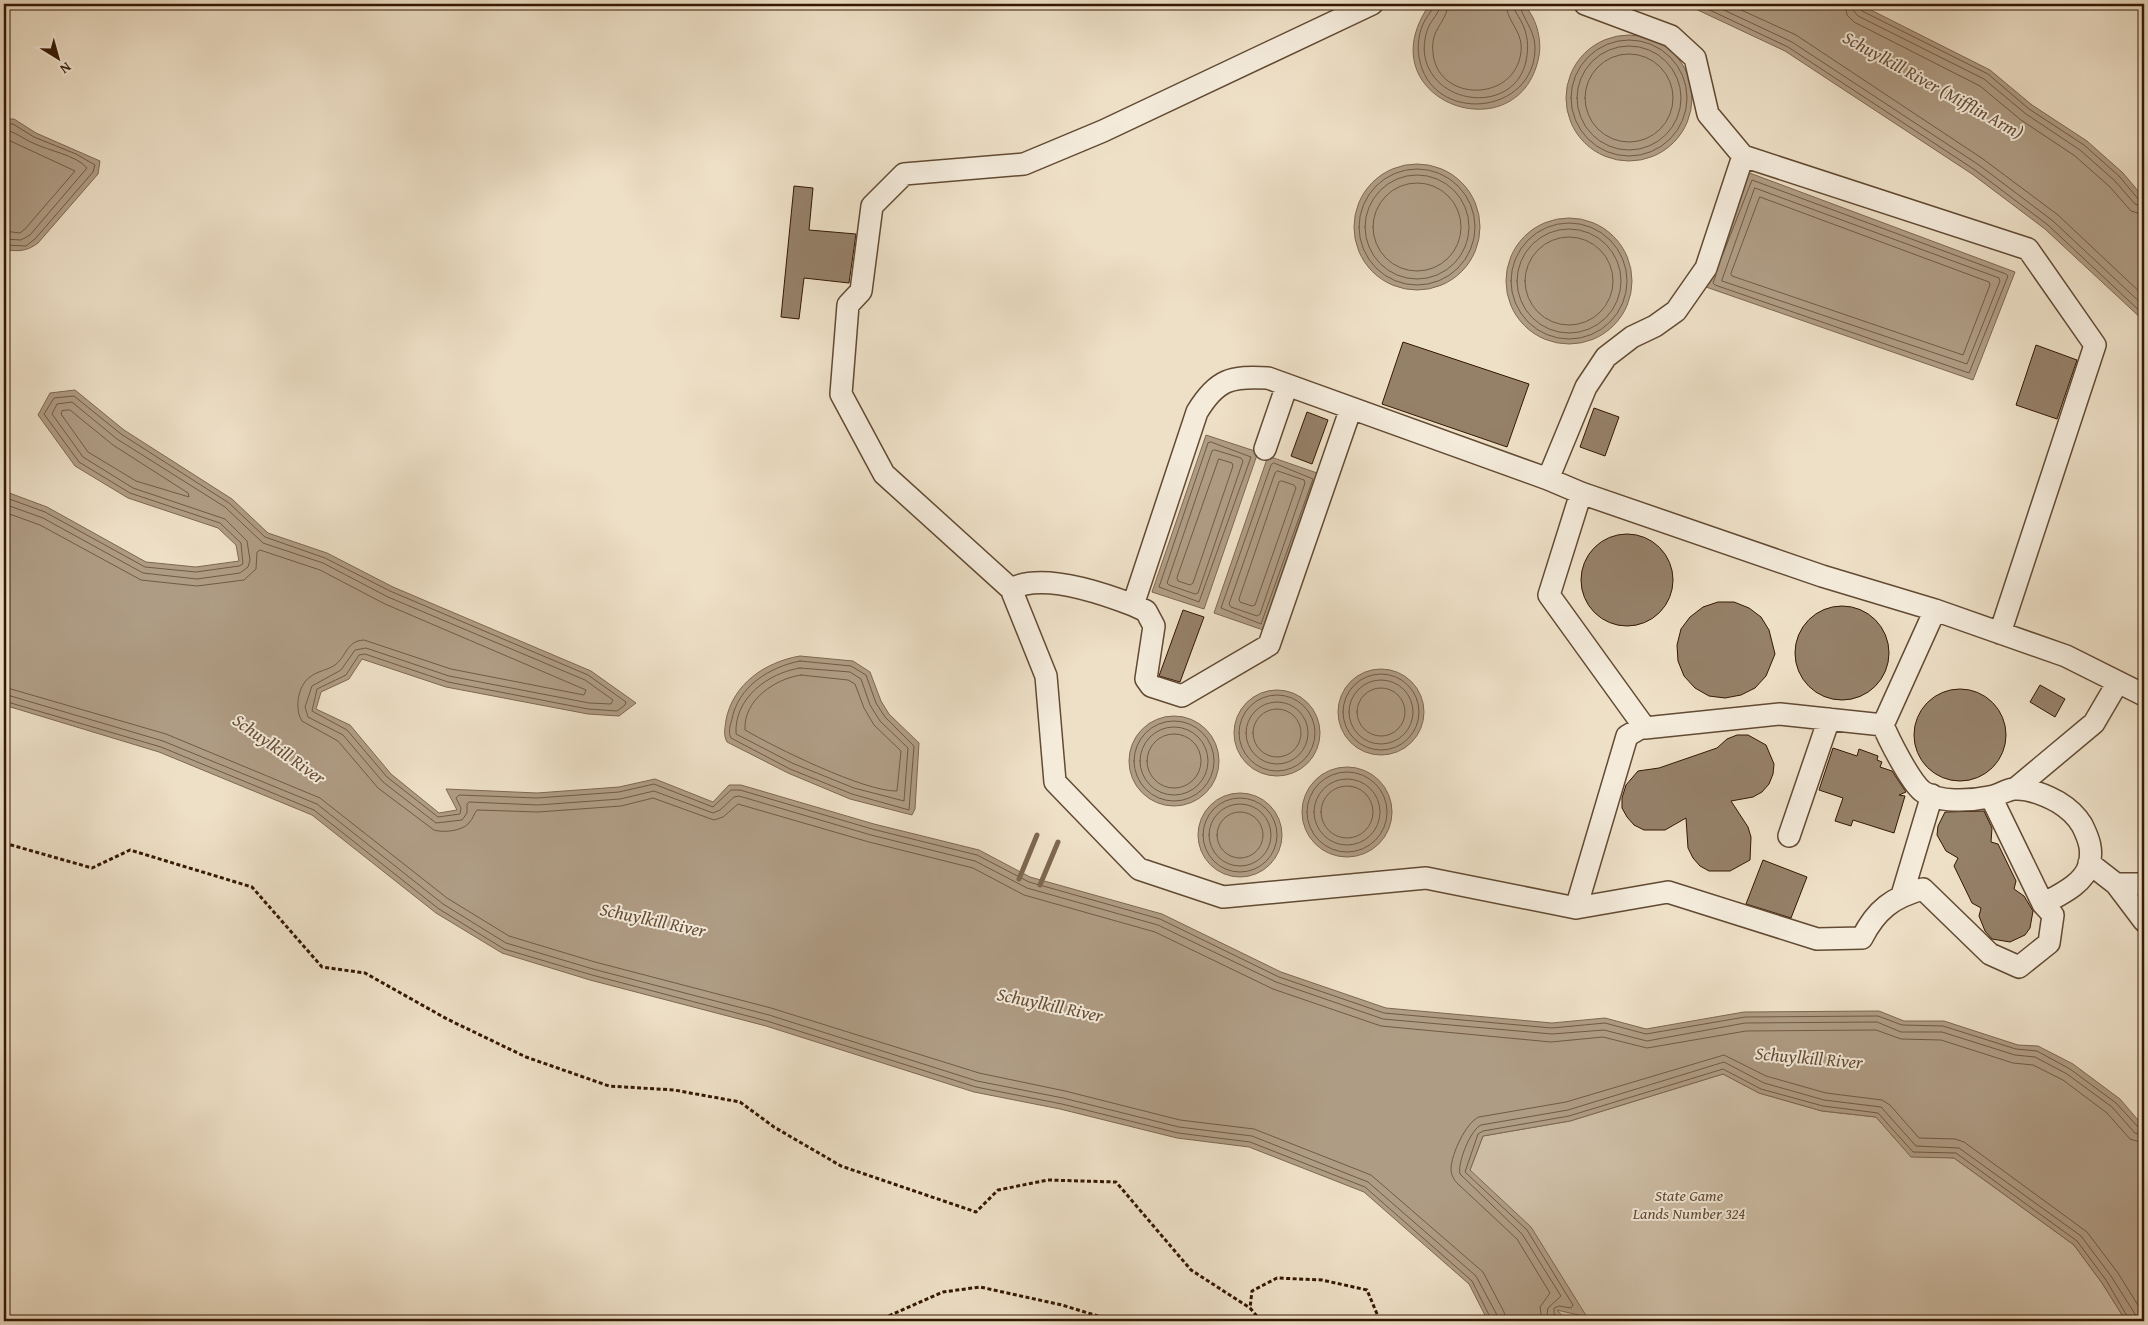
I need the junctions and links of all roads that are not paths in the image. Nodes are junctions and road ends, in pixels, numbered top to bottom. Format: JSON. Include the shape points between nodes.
{"nodes":[{"id":1,"x":1372,"y":4,"type":"edge"},
{"id":2,"x":1586,"y":4,"type":"edge"},
{"id":3,"x":1743,"y":156,"type":"junction"},
{"id":4,"x":1287,"y":385,"type":"junction"},
{"id":5,"x":1351,"y":408,"type":"junction"},
{"id":6,"x":1265,"y":449,"type":"dead end"},
{"id":7,"x":1548,"y":479,"type":"junction"},
{"id":8,"x":1581,"y":493,"type":"junction"},
{"id":9,"x":1011,"y":589,"type":"junction"},
{"id":10,"x":1133,"y":605,"type":"junction"},
{"id":11,"x":1934,"y":610,"type":"junction"},
{"id":12,"x":2000,"y":633,"type":"junction"},
{"id":13,"x":2118,"y":682,"type":"junction"},
{"id":14,"x":2144,"y":695,"type":"edge"},
{"id":15,"x":1829,"y":719,"type":"junction"},
{"id":16,"x":1883,"y":725,"type":"junction"},
{"id":17,"x":1644,"y":726,"type":"junction"},
{"id":18,"x":2015,"y":789,"type":"junction"},
{"id":19,"x":1932,"y":794,"type":"junction"},
{"id":20,"x":1991,"y":797,"type":"junction"},
{"id":21,"x":1789,"y":836,"type":"dead end"},
{"id":22,"x":2089,"y":863,"type":"junction"},
{"id":23,"x":2116,"y":884,"type":"junction"},
{"id":24,"x":2144,"y":884,"type":"edge"},
{"id":25,"x":1902,"y":895,"type":"junction"},
{"id":26,"x":2043,"y":904,"type":"junction"},
{"id":27,"x":1576,"y":908,"type":"junction"},
{"id":28,"x":2144,"y":921,"type":"edge"}],
"edges":[{"from":1,"to":9,"type":"lane","via":[[1103,131],[1024,164],[904,174],[872,206],[861,291],[848,305],[841,394],[884,474]]},
{"from":2,"to":3,"type":"lane","via":[[1671,36],[1695,58],[1708,114]]},
{"from":3,"to":7,"type":"lane","via":[[1706,268],[1676,311],[1606,357],[1586,387]]},
{"from":3,"to":12,"type":"lane","via":[[2028,249],[2095,345]]},
{"from":4,"to":5,"type":"lane"},
{"from":4,"to":6,"type":"lane"},
{"from":4,"to":10,"type":"lane","via":[[1268,378],[1245,377],[1225,382],[1208,394],[1197,412]]},
{"from":5,"to":7,"type":"lane"},
{"from":5,"to":10,"type":"lane","via":[[1269,645],[1182,696],[1151,686],[1146,679],[1154,626],[1151,616]]},
{"from":7,"to":8,"type":"lane"},
{"from":8,"to":11,"type":"lane","via":[[1822,576]]},
{"from":8,"to":17,"type":"lane","via":[[1548,595]]},
{"from":9,"to":10,"type":"lane","via":[[1021,584],[1064,585],[1096,591]]},
{"from":9,"to":27,"type":"lane","via":[[1046,676],[1055,782],[1140,869],[1223,897],[1426,878]]},
{"from":11,"to":12,"type":"lane"},
{"from":11,"to":16,"type":"lane"},
{"from":12,"to":13,"type":"lane","via":[[2066,656]]},
{"from":13,"to":14,"type":"lane"},
{"from":13,"to":18,"type":"lane","via":[[2094,723]]},
{"from":15,"to":16,"type":"lane"},
{"from":15,"to":17,"type":"lane","via":[[1780,714]]},
{"from":15,"to":21,"type":"lane"},
{"from":16,"to":19,"type":"lane","via":[[1911,776],[1922,790]]},
{"from":17,"to":27,"type":"lane","via":[[1627,736]]},
{"from":18,"to":20,"type":"lane"},
{"from":18,"to":22,"type":"lane","via":[[2031,790],[2070,810],[2089,840],[2092,853]]},
{"from":19,"to":20,"type":"lane","via":[[1968,800]]},
{"from":19,"to":25,"type":"lane"},
{"from":20,"to":26,"type":"lane"},
{"from":22,"to":23,"type":"lane"},
{"from":22,"to":26,"type":"lane","via":[[2082,878]]},
{"from":23,"to":24,"type":"lane"},
{"from":23,"to":28,"type":"lane"},
{"from":25,"to":26,"type":"lane","via":[[1923,889],[1990,954],[2019,967],[2049,943],[2053,915]]},
{"from":25,"to":27,"type":"lane","via":[[1872,917],[1862,938],[1816,939],[1668,892]]}]}
